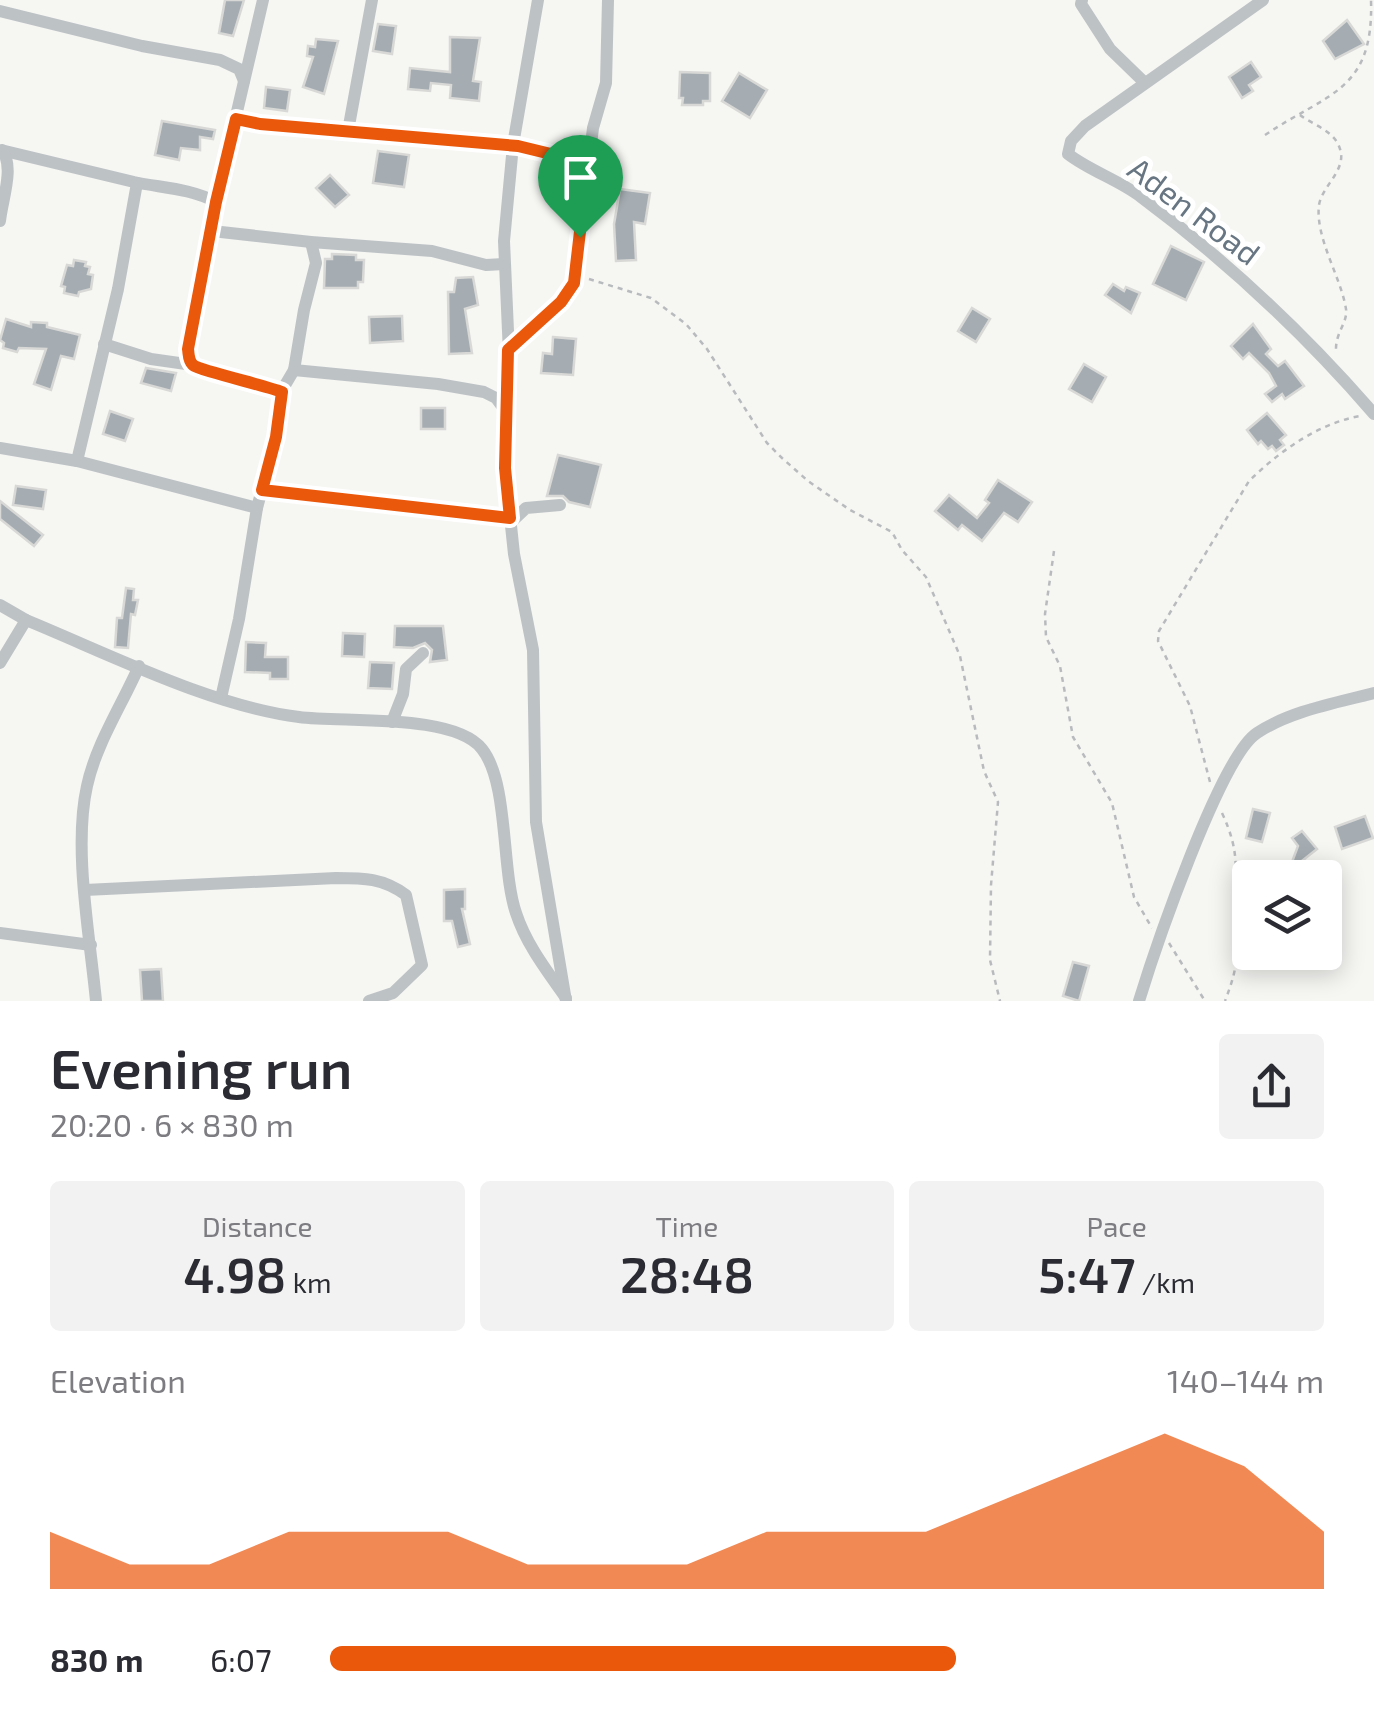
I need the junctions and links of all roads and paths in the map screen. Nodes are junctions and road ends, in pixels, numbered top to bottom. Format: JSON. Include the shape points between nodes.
{"nodes":[{"id":1,"x":263,"y":0,"type":"edge"},
{"id":2,"x":372,"y":0,"type":"edge"},
{"id":3,"x":538,"y":0,"type":"edge"},
{"id":4,"x":608,"y":0,"type":"edge"},
{"id":5,"x":1082,"y":0,"type":"edge"},
{"id":6,"x":1263,"y":0,"type":"edge"},
{"id":7,"x":1371,"y":0,"type":"edge"},
{"id":8,"x":0,"y":11,"type":"edge"},
{"id":9,"x":244,"y":80,"type":"junction"},
{"id":10,"x":1144,"y":83,"type":"junction"},
{"id":11,"x":1300,"y":115,"type":"junction"},
{"id":12,"x":236,"y":119,"type":"junction"},
{"id":13,"x":348,"y":130,"type":"junction"},
{"id":14,"x":1265,"y":135,"type":"dead end"},
{"id":15,"x":513,"y":145,"type":"junction"},
{"id":16,"x":2,"y":150,"type":"edge"},
{"id":17,"x":588,"y":163,"type":"junction"},
{"id":18,"x":137,"y":183,"type":"junction"},
{"id":19,"x":216,"y":202,"type":"junction"},
{"id":20,"x":0,"y":222,"type":"edge"},
{"id":21,"x":212,"y":230,"type":"junction"},
{"id":22,"x":311,"y":242,"type":"junction"},
{"id":23,"x":504,"y":264,"type":"junction"},
{"id":24,"x":575,"y":277,"type":"junction"},
{"id":25,"x":104,"y":344,"type":"junction"},
{"id":26,"x":508,"y":350,"type":"junction"},
{"id":27,"x":193,"y":365,"type":"junction"},
{"id":28,"x":294,"y":370,"type":"junction"},
{"id":29,"x":1339,"y":374,"type":"junction"},
{"id":30,"x":282,"y":392,"type":"junction"},
{"id":31,"x":507,"y":413,"type":"junction"},
{"id":32,"x":1374,"y":413,"type":"edge"},
{"id":33,"x":0,"y":448,"type":"edge"},
{"id":34,"x":76,"y":460,"type":"junction"},
{"id":35,"x":262,"y":490,"type":"junction"},
{"id":36,"x":560,"y":505,"type":"dead end"},
{"id":37,"x":257,"y":508,"type":"junction"},
{"id":38,"x":510,"y":520,"type":"junction"},
{"id":39,"x":1054,"y":551,"type":"dead end"},
{"id":40,"x":0,"y":605,"type":"edge"},
{"id":41,"x":26,"y":620,"type":"junction"},
{"id":42,"x":423,"y":653,"type":"dead end"},
{"id":43,"x":0,"y":663,"type":"edge"},
{"id":44,"x":139,"y":666,"type":"junction"},
{"id":45,"x":1374,"y":693,"type":"edge"},
{"id":46,"x":222,"y":698,"type":"junction"},
{"id":47,"x":392,"y":722,"type":"junction"},
{"id":48,"x":1215,"y":798,"type":"junction"},
{"id":49,"x":85,"y":890,"type":"junction"},
{"id":50,"x":0,"y":933,"type":"edge"},
{"id":51,"x":1159,"y":934,"type":"junction"},
{"id":52,"x":91,"y":945,"type":"junction"},
{"id":53,"x":566,"y":999,"type":"edge"},
{"id":54,"x":96,"y":1001,"type":"edge"},
{"id":55,"x":369,"y":1001,"type":"edge"},
{"id":56,"x":1000,"y":1001,"type":"edge"},
{"id":57,"x":1139,"y":1001,"type":"edge"},
{"id":58,"x":1205,"y":1001,"type":"edge"},
{"id":59,"x":1225,"y":1001,"type":"edge"}],
"edges":[{"from":1,"to":9,"type":"street"},
{"from":2,"to":13,"type":"street"},
{"from":3,"to":15,"type":"street"},
{"from":4,"to":17,"type":"street","via":[[606,84]]},
{"from":5,"to":10,"type":"street","via":[[1110,50]]},
{"from":6,"to":10,"type":"street","name":"Aden Road"},
{"from":7,"to":11,"type":"path","via":[[1373,32],[1357,72]]},
{"from":8,"to":9,"type":"street","via":[[220,60],[239,69]]},
{"from":9,"to":12,"type":"street"},
{"from":10,"to":29,"type":"street","name":"Aden Road","via":[[1084,126],[1068,154],[1138,194],[1258,293]]},
{"from":11,"to":14,"type":"path"},
{"from":11,"to":29,"type":"path","via":[[1332,136],[1340,150],[1319,213],[1346,310],[1336,336]]},
{"from":12,"to":13,"type":"street"},
{"from":12,"to":19,"type":"street"},
{"from":13,"to":15,"type":"street"},
{"from":15,"to":17,"type":"street"},
{"from":15,"to":23,"type":"street"},
{"from":16,"to":18,"type":"street"},
{"from":16,"to":20,"type":"street","via":[[8,166]]},
{"from":17,"to":24,"type":"street"},
{"from":18,"to":19,"type":"street"},
{"from":18,"to":25,"type":"street"},
{"from":19,"to":21,"type":"street"},
{"from":21,"to":22,"type":"street"},
{"from":21,"to":27,"type":"street","via":[[189,336]]},
{"from":22,"to":23,"type":"street"},
{"from":22,"to":28,"type":"street","via":[[316,263]]},
{"from":23,"to":26,"type":"street"},
{"from":24,"to":26,"type":"street","via":[[561,302]]},
{"from":24,"to":56,"type":"path","via":[[651,298],[686,324],[767,443],[808,481],[892,532],[926,577],[960,656],[984,771],[998,802],[990,960]]},
{"from":25,"to":27,"type":"street"},
{"from":25,"to":34,"type":"street"},
{"from":26,"to":31,"type":"street"},
{"from":27,"to":30,"type":"street"},
{"from":28,"to":30,"type":"street"},
{"from":28,"to":31,"type":"street","via":[[484,392]]},
{"from":29,"to":32,"type":"street","name":"Aden Road"},
{"from":30,"to":35,"type":"street"},
{"from":31,"to":38,"type":"street"},
{"from":32,"to":48,"type":"path","via":[[1320,428],[1249,480],[1159,631],[1190,706]]},
{"from":33,"to":34,"type":"street"},
{"from":34,"to":37,"type":"street"},
{"from":35,"to":37,"type":"street"},
{"from":35,"to":38,"type":"street"},
{"from":36,"to":38,"type":"street","via":[[526,508]]},
{"from":37,"to":46,"type":"street"},
{"from":38,"to":53,"type":"street","via":[[532,650],[540,853]]},
{"from":39,"to":51,"type":"path","via":[[1044,628],[1060,666],[1072,737],[1112,802],[1134,898]]},
{"from":40,"to":41,"type":"street"},
{"from":41,"to":43,"type":"street"},
{"from":41,"to":44,"type":"street"},
{"from":42,"to":47,"type":"street","via":[[406,669]]},
{"from":44,"to":46,"type":"street"},
{"from":44,"to":49,"type":"street","via":[[87,786]]},
{"from":45,"to":48,"type":"street","via":[[1254,734]]},
{"from":46,"to":47,"type":"street","via":[[295,717]]},
{"from":47,"to":53,"type":"street","via":[[467,735],[484,750],[516,912]]},
{"from":48,"to":51,"type":"street"},
{"from":48,"to":59,"type":"path","via":[[1238,861],[1239,950]]},
{"from":49,"to":52,"type":"street"},
{"from":49,"to":55,"type":"street","via":[[336,878],[389,882],[406,895],[422,965],[393,993]]},
{"from":50,"to":52,"type":"street"},
{"from":51,"to":57,"type":"street"},
{"from":51,"to":58,"type":"path"},
{"from":52,"to":54,"type":"street"}]}
